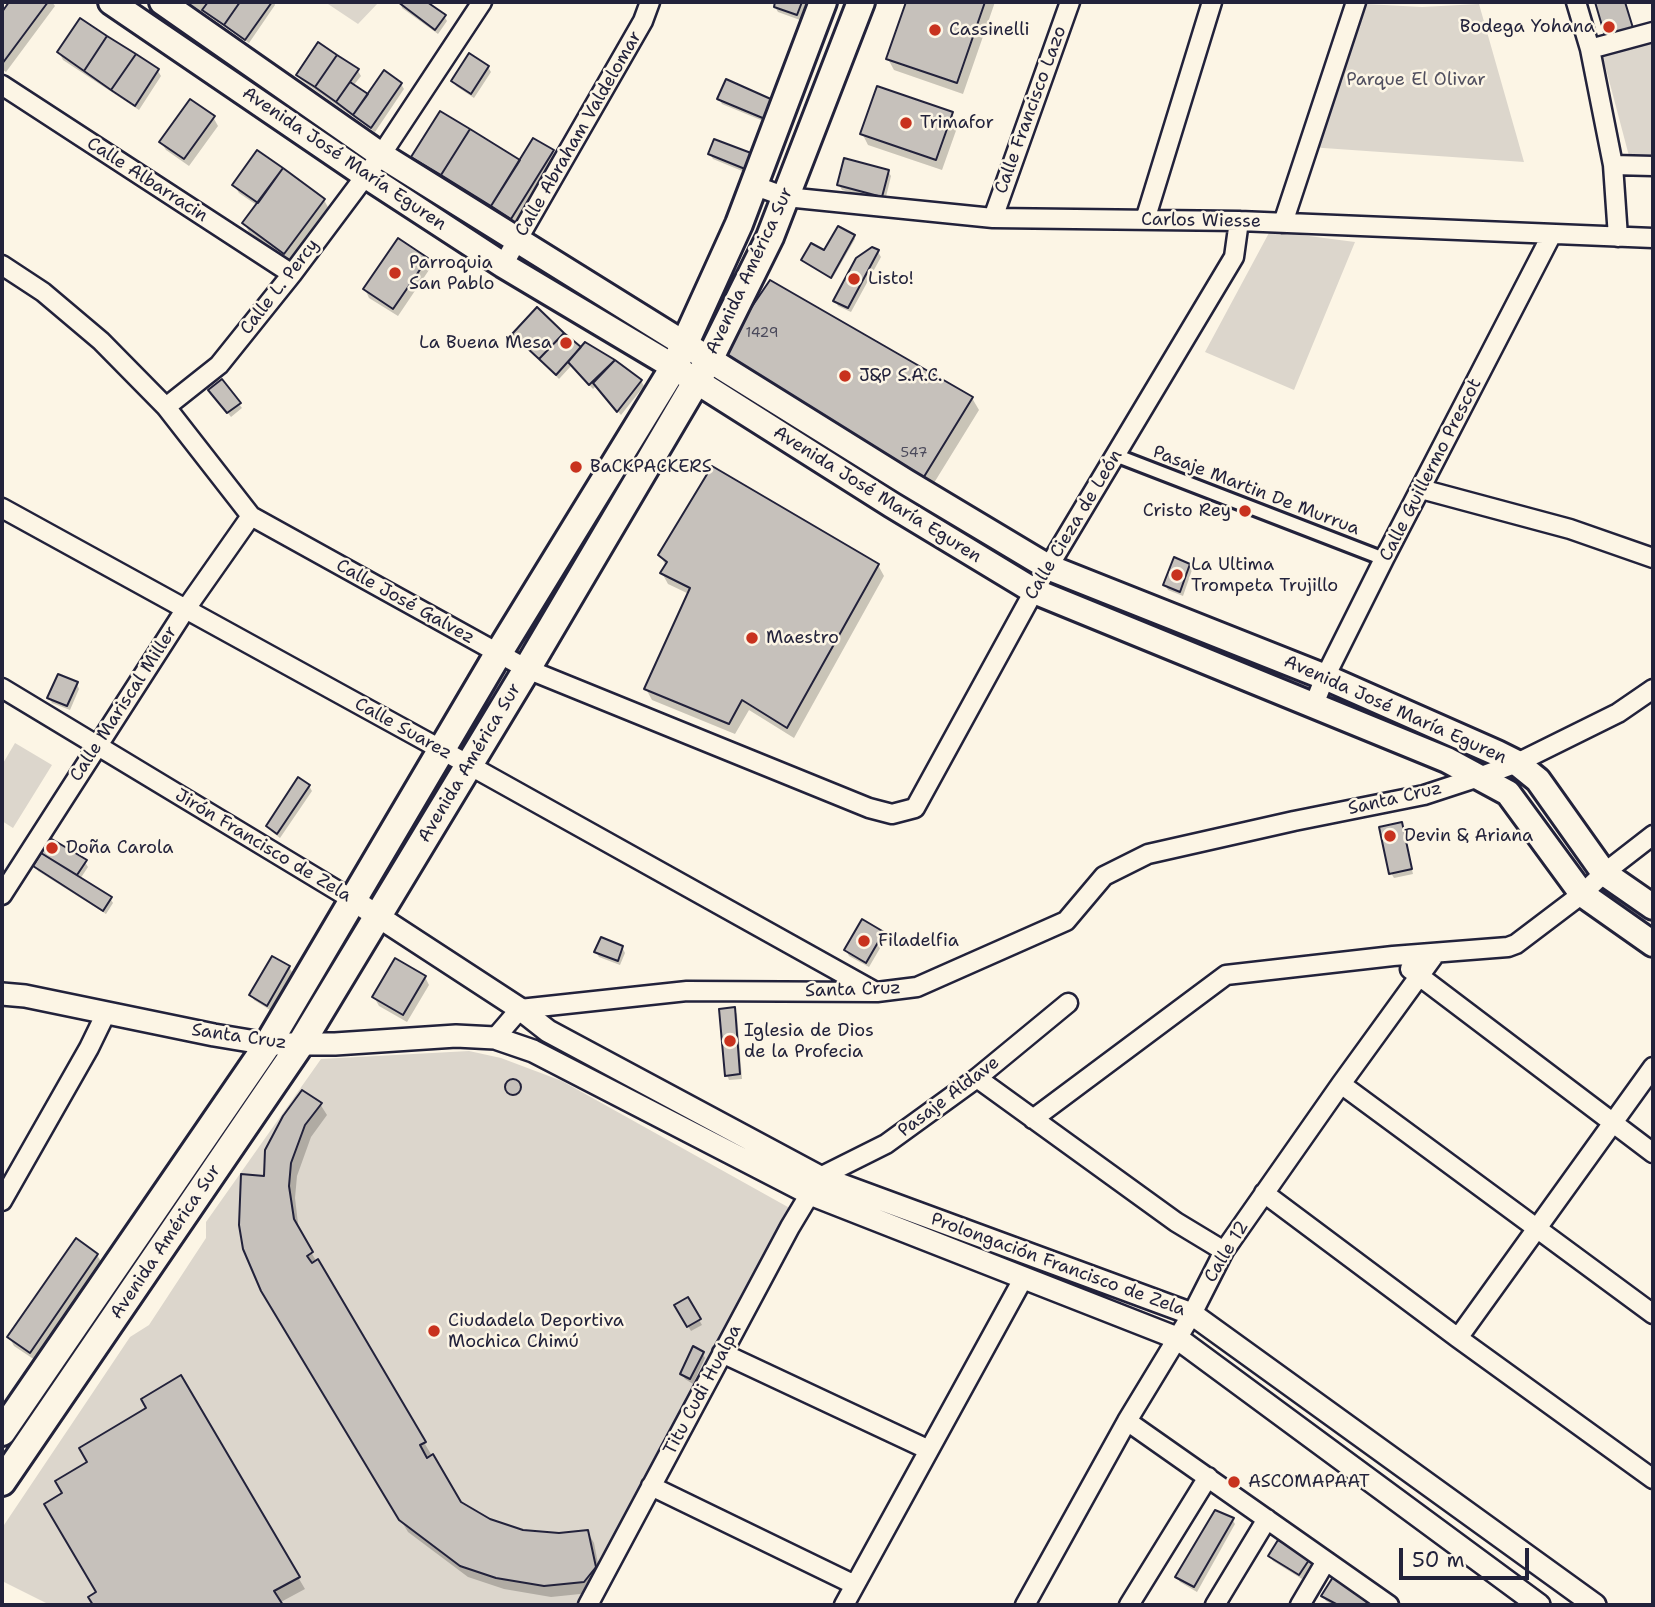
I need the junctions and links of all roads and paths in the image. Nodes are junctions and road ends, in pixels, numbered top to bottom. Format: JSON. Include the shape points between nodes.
{"nodes":[{"id":1,"x":111,"y":2,"type":"edge"},
{"id":2,"x":162,"y":2,"type":"edge"},
{"id":3,"x":482,"y":2,"type":"edge"},
{"id":4,"x":650,"y":2,"type":"edge"},
{"id":5,"x":823,"y":2,"type":"edge"},
{"id":6,"x":861,"y":2,"type":"edge"},
{"id":7,"x":1070,"y":2,"type":"edge"},
{"id":8,"x":1212,"y":2,"type":"edge"},
{"id":9,"x":1356,"y":2,"type":"edge"},
{"id":10,"x":1576,"y":2,"type":"edge"},
{"id":11,"x":1653,"y":32,"type":"edge"},
{"id":12,"x":1590,"y":48,"type":"junction"},
{"id":13,"x":2,"y":85,"type":"edge"},
{"id":14,"x":381,"y":155,"type":"junction"},
{"id":15,"x":1613,"y":165,"type":"junction"},
{"id":16,"x":1653,"y":166,"type":"edge"},
{"id":17,"x":365,"y":175,"type":"junction"},
{"id":18,"x":752,"y":185,"type":"junction"},
{"id":19,"x":432,"y":186,"type":"junction"},
{"id":20,"x":786,"y":197,"type":"junction"},
{"id":21,"x":417,"y":209,"type":"junction"},
{"id":22,"x":993,"y":218,"type":"junction"},
{"id":23,"x":1145,"y":220,"type":"junction"},
{"id":24,"x":1239,"y":221,"type":"junction"},
{"id":25,"x":1283,"y":223,"type":"junction"},
{"id":26,"x":1552,"y":234,"type":"junction"},
{"id":27,"x":1618,"y":237,"type":"junction"},
{"id":28,"x":1653,"y":238,"type":"edge"},
{"id":29,"x":519,"y":240,"type":"junction"},
{"id":30,"x":2,"y":265,"type":"edge"},
{"id":31,"x":503,"y":265,"type":"junction"},
{"id":32,"x":292,"y":274,"type":"junction"},
{"id":33,"x":679,"y":355,"type":"junction"},
{"id":34,"x":702,"y":371,"type":"junction"},
{"id":35,"x":166,"y":407,"type":"junction"},
{"id":36,"x":1115,"y":455,"type":"junction"},
{"id":37,"x":608,"y":477,"type":"junction"},
{"id":38,"x":906,"y":482,"type":"junction"},
{"id":39,"x":1421,"y":489,"type":"junction"},
{"id":40,"x":632,"y":490,"type":"junction"},
{"id":41,"x":892,"y":505,"type":"junction"},
{"id":42,"x":2,"y":508,"type":"edge"},
{"id":43,"x":251,"y":516,"type":"junction"},
{"id":44,"x":1653,"y":558,"type":"edge"},
{"id":45,"x":1384,"y":559,"type":"junction"},
{"id":46,"x":1048,"y":567,"type":"junction"},
{"id":47,"x":1034,"y":591,"type":"junction"},
{"id":48,"x":185,"y":610,"type":"junction"},
{"id":49,"x":498,"y":654,"type":"junction"},
{"id":50,"x":527,"y":669,"type":"junction"},
{"id":51,"x":1325,"y":677,"type":"junction"},
{"id":52,"x":2,"y":688,"type":"edge"},
{"id":53,"x":1653,"y":689,"type":"edge"},
{"id":54,"x":1313,"y":707,"type":"junction"},
{"id":55,"x":97,"y":746,"type":"junction"},
{"id":56,"x":442,"y":750,"type":"junction"},
{"id":57,"x":1517,"y":763,"type":"junction"},
{"id":58,"x":469,"y":766,"type":"junction"},
{"id":59,"x":1479,"y":778,"type":"junction"},
{"id":60,"x":892,"y":814,"type":"joint"},
{"id":61,"x":1653,"y":835,"type":"edge"},
{"id":62,"x":9,"y":868,"type":"edge"},
{"id":63,"x":1604,"y":873,"type":"junction"},
{"id":64,"x":1582,"y":894,"type":"junction"},
{"id":65,"x":2,"y":895,"type":"edge"},
{"id":66,"x":353,"y":900,"type":"junction"},
{"id":67,"x":1653,"y":907,"type":"edge"},
{"id":68,"x":378,"y":916,"type":"junction"},
{"id":69,"x":1653,"y":944,"type":"edge"},
{"id":70,"x":1436,"y":953,"type":"junction"},
{"id":71,"x":1393,"y":956,"type":"junction"},
{"id":72,"x":1419,"y":975,"type":"junction"},
{"id":73,"x":877,"y":992,"type":"junction"},
{"id":74,"x":2,"y":994,"type":"edge"},
{"id":75,"x":1068,"y":1003,"type":"dead end"},
{"id":76,"x":520,"y":1009,"type":"junction"},
{"id":77,"x":106,"y":1013,"type":"junction"},
{"id":78,"x":495,"y":1038,"type":"junction"},
{"id":79,"x":268,"y":1044,"type":"junction"},
{"id":80,"x":300,"y":1045,"type":"junction"},
{"id":81,"x":1653,"y":1068,"type":"edge"},
{"id":82,"x":977,"y":1078,"type":"junction"},
{"id":83,"x":1341,"y":1084,"type":"junction"},
{"id":84,"x":1033,"y":1119,"type":"junction"},
{"id":85,"x":1613,"y":1123,"type":"junction"},
{"id":86,"x":1653,"y":1153,"type":"edge"},
{"id":87,"x":815,"y":1185,"type":"junction"},
{"id":88,"x":1264,"y":1192,"type":"junction"},
{"id":89,"x":2,"y":1201,"type":"edge"},
{"id":90,"x":1538,"y":1227,"type":"junction"},
{"id":91,"x":1224,"y":1251,"type":"junction"},
{"id":92,"x":1023,"y":1279,"type":"junction"},
{"id":93,"x":1192,"y":1314,"type":"junction"},
{"id":94,"x":1653,"y":1314,"type":"edge"},
{"id":95,"x":1177,"y":1338,"type":"junction"},
{"id":96,"x":1458,"y":1338,"type":"junction"},
{"id":97,"x":722,"y":1353,"type":"junction"},
{"id":98,"x":1127,"y":1421,"type":"junction"},
{"id":99,"x":2,"y":1432,"type":"edge"},
{"id":100,"x":929,"y":1450,"type":"junction"},
{"id":101,"x":1208,"y":1478,"type":"junction"},
{"id":102,"x":1653,"y":1479,"type":"edge"},
{"id":103,"x":2,"y":1482,"type":"edge"},
{"id":104,"x":651,"y":1486,"type":"junction"},
{"id":105,"x":1451,"y":1502,"type":"junction"},
{"id":106,"x":1267,"y":1519,"type":"junction"},
{"id":107,"x":1434,"y":1527,"type":"junction"},
{"id":108,"x":1326,"y":1561,"type":"junction"},
{"id":109,"x":855,"y":1585,"type":"junction"},
{"id":110,"x":1383,"y":1604,"type":"edge"},
{"id":111,"x":588,"y":1605,"type":"edge"},
{"id":112,"x":844,"y":1605,"type":"edge"},
{"id":113,"x":1025,"y":1605,"type":"edge"},
{"id":114,"x":1129,"y":1605,"type":"edge"},
{"id":115,"x":1215,"y":1605,"type":"edge"},
{"id":116,"x":1300,"y":1605,"type":"edge"},
{"id":117,"x":1539,"y":1605,"type":"edge"},
{"id":118,"x":1595,"y":1605,"type":"edge"}],
"edges":[{"from":1,"to":17,"type":"main road","name":"Avenida José María Eguren"},
{"from":2,"to":14,"type":"main road","name":"Avenida José María Eguren"},
{"from":3,"to":14,"type":"street","name":"Calle L. Percy"},
{"from":4,"to":29,"type":"street","name":"Calle Abraham Valdelomar"},
{"from":5,"to":18,"type":"main road","name":"Avenida América Sur"},
{"from":6,"to":20,"type":"main road","name":"Avenida América Sur"},
{"from":7,"to":22,"type":"street","name":"Calle Francisco Lazo"},
{"from":8,"to":23,"type":"street"},
{"from":9,"to":25,"type":"street"},
{"from":10,"to":12,"type":"street"},
{"from":11,"to":12,"type":"street"},
{"from":12,"to":15,"type":"street"},
{"from":13,"to":32,"type":"street","name":"Calle Albarracin"},
{"from":14,"to":17,"type":"street","name":"Calle L. Percy"},
{"from":14,"to":19,"type":"main road","name":"Avenida José María Eguren"},
{"from":15,"to":16,"type":"street"},
{"from":15,"to":27,"type":"street"},
{"from":17,"to":21,"type":"main road","name":"Avenida José María Eguren"},
{"from":17,"to":32,"type":"street","name":"Calle L. Percy"},
{"from":18,"to":20,"type":"street","name":"Carlos Wiesse"},
{"from":18,"to":33,"type":"main road","name":"Avenida América Sur"},
{"from":19,"to":21,"type":"main road"},
{"from":19,"to":29,"type":"main road","name":"Avenida José María Eguren"},
{"from":20,"to":22,"type":"street","name":"Carlos Wiesse"},
{"from":20,"to":34,"type":"main road","name":"Avenida América Sur"},
{"from":21,"to":31,"type":"main road","name":"Avenida José María Eguren"},
{"from":22,"to":23,"type":"street","name":"Carlos Wiesse"},
{"from":23,"to":24,"type":"street","name":"Carlos Wiesse"},
{"from":24,"to":25,"type":"street","name":"Carlos Wiesse"},
{"from":24,"to":36,"type":"street","name":"Calle Cieza de León","via":[[1234,257]]},
{"from":25,"to":26,"type":"street","name":"Carlos Wiesse"},
{"from":26,"to":27,"type":"street","name":"Carlos Wiesse"},
{"from":26,"to":39,"type":"street","name":"Calle Guillermo Prescot"},
{"from":27,"to":28,"type":"street","name":"Carlos Wiesse"},
{"from":29,"to":31,"type":"street","name":"Calle Abraham Valdelomar"},
{"from":29,"to":33,"type":"main road","name":"Avenida José María Eguren"},
{"from":30,"to":35,"type":"street","name":"Calle José Galvez","via":[[43,292],[101,341]]},
{"from":31,"to":33,"type":"main road","name":"Avenida José María Eguren"},
{"from":32,"to":35,"type":"street","name":"Calle L. Percy","via":[[219,365]]},
{"from":33,"to":34,"type":"main road","name":"Avenida José María Eguren"},
{"from":33,"to":37,"type":"main road","name":"Avenida América Sur"},
{"from":34,"to":38,"type":"main road","name":"Avenida José María Eguren"},
{"from":34,"to":40,"type":"main road","name":"Avenida América Sur"},
{"from":34,"to":41,"type":"main road","name":"Avenida José María Eguren"},
{"from":35,"to":43,"type":"street","name":"Calle José Galvez"},
{"from":36,"to":45,"type":"street","name":"Pasaje Martin De Murrua"},
{"from":36,"to":46,"type":"street","name":"Calle Cieza de León"},
{"from":37,"to":40,"type":"main road"},
{"from":37,"to":49,"type":"main road","name":"Avenida América Sur"},
{"from":38,"to":41,"type":"main road"},
{"from":38,"to":46,"type":"main road","name":"Avenida José María Eguren"},
{"from":39,"to":44,"type":"street","via":[[1570,529]]},
{"from":39,"to":45,"type":"street","name":"Calle Guillermo Prescot"},
{"from":40,"to":50,"type":"main road","name":"Avenida América Sur"},
{"from":41,"to":47,"type":"main road","name":"Avenida José María Eguren"},
{"from":42,"to":48,"type":"street","name":"Calle Suarez"},
{"from":43,"to":48,"type":"street","name":"Calle Mariscal Miller"},
{"from":43,"to":49,"type":"street","name":"Calle José Galvez"},
{"from":45,"to":51,"type":"street","name":"Calle Guillermo Prescot"},
{"from":46,"to":47,"type":"street","name":"Calle Cieza de León"},
{"from":46,"to":51,"type":"main road","name":"Avenida José María Eguren"},
{"from":47,"to":54,"type":"main road","name":"Avenida José María Eguren"},
{"from":47,"to":60,"type":"street","name":"Calle Cieza de León","via":[[915,808]]},
{"from":48,"to":55,"type":"street","name":"Calle Mariscal Miller"},
{"from":48,"to":56,"type":"street","name":"Calle Suarez"},
{"from":49,"to":50,"type":"street","name":"Calle José Galvez"},
{"from":49,"to":56,"type":"main road","name":"Avenida América Sur"},
{"from":50,"to":58,"type":"main road","name":"Avenida América Sur"},
{"from":50,"to":60,"type":"street","name":"Calle José Galvez"},
{"from":51,"to":54,"type":"street","name":"Calle Guillermo Prescot"},
{"from":51,"to":57,"type":"main road","name":"Avenida José María Eguren"},
{"from":52,"to":55,"type":"street","name":"Jirón Francisco de Zela"},
{"from":53,"to":57,"type":"street","name":"Santa Cruz","via":[[1618,713]]},
{"from":54,"to":59,"type":"main road","name":"Avenida José María Eguren","via":[[1447,760]]},
{"from":55,"to":62,"type":"street","name":"Calle Mariscal Miller"},
{"from":55,"to":66,"type":"street","name":"Jirón Francisco de Zela"},
{"from":56,"to":58,"type":"street","name":"Calle Suarez"},
{"from":56,"to":66,"type":"main road","name":"Avenida América Sur"},
{"from":57,"to":59,"type":"street","name":"Santa Cruz"},
{"from":57,"to":63,"type":"main road","name":"Avenida José María Eguren","via":[[1538,780]]},
{"from":58,"to":68,"type":"main road","name":"Avenida América Sur"},
{"from":58,"to":73,"type":"street","name":"Calle Suarez"},
{"from":59,"to":64,"type":"main road","name":"Avenida José María Eguren","via":[[1508,793]]},
{"from":59,"to":73,"type":"street","name":"Santa Cruz","via":[[1424,795],[1148,854],[1104,876],[1066,921],[917,987]]},
{"from":61,"to":63,"type":"street"},
{"from":62,"to":65,"type":"street","name":"Calle Mariscal Miller"},
{"from":63,"to":64,"type":"street"},
{"from":63,"to":67,"type":"main road","name":"Avenida José María Eguren"},
{"from":64,"to":69,"type":"main road","name":"Avenida José María Eguren"},
{"from":64,"to":70,"type":"street","via":[[1512,946]]},
{"from":66,"to":68,"type":"street","name":"Jirón Francisco de Zela"},
{"from":66,"to":79,"type":"main road","name":"Avenida América Sur"},
{"from":68,"to":76,"type":"street","name":"Jirón Francisco de Zela"},
{"from":68,"to":80,"type":"main road","name":"Avenida América Sur"},
{"from":70,"to":71,"type":"street"},
{"from":70,"to":72,"type":"street","name":"Calle 12"},
{"from":71,"to":72,"type":"street"},
{"from":71,"to":84,"type":"street","via":[[1226,975]]},
{"from":72,"to":83,"type":"street","name":"Calle 12"},
{"from":72,"to":85,"type":"street"},
{"from":73,"to":76,"type":"street","name":"Santa Cruz","via":[[687,991]]},
{"from":74,"to":77,"type":"street","name":"Santa Cruz"},
{"from":75,"to":82,"type":"street","name":"Pasaje Aldave"},
{"from":76,"to":78,"type":"street"},
{"from":76,"to":87,"type":"street","name":"Prolongación Francisco de Zela","via":[[548,1031]]},
{"from":77,"to":79,"type":"street","name":"Santa Cruz"},
{"from":77,"to":89,"type":"street"},
{"from":78,"to":80,"type":"street","name":"Santa Cruz"},
{"from":78,"to":87,"type":"street","name":"Prolongación Francisco de Zela","via":[[533,1051]]},
{"from":79,"to":80,"type":"street","name":"Santa Cruz"},
{"from":79,"to":99,"type":"main road","name":"Avenida América Sur"},
{"from":80,"to":103,"type":"main road","name":"Avenida América Sur"},
{"from":81,"to":85,"type":"street"},
{"from":82,"to":84,"type":"street"},
{"from":82,"to":87,"type":"street","name":"Pasaje Aldave","via":[[886,1144]]},
{"from":83,"to":88,"type":"street","name":"Calle 12"},
{"from":83,"to":90,"type":"street"},
{"from":84,"to":91,"type":"street"},
{"from":85,"to":86,"type":"street"},
{"from":85,"to":90,"type":"street"},
{"from":87,"to":92,"type":"street","name":"Prolongación Francisco de Zela"},
{"from":87,"to":93,"type":"street","name":"Prolongación Francisco de Zela"},
{"from":87,"to":97,"type":"street","name":"Titu Cudi Hualpa"},
{"from":88,"to":91,"type":"street","name":"Calle 12"},
{"from":88,"to":96,"type":"street"},
{"from":90,"to":94,"type":"street"},
{"from":90,"to":96,"type":"street"},
{"from":91,"to":93,"type":"street","name":"Calle 12"},
{"from":92,"to":95,"type":"street","name":"Prolongación Francisco de Zela"},
{"from":92,"to":100,"type":"street"},
{"from":93,"to":95,"type":"street","name":"Calle 12"},
{"from":93,"to":105,"type":"street","name":"Prolongación Francisco de Zela"},
{"from":95,"to":98,"type":"street","name":"Calle 12"},
{"from":95,"to":107,"type":"street","name":"Prolongación Francisco de Zela"},
{"from":96,"to":102,"type":"street"},
{"from":97,"to":100,"type":"street"},
{"from":97,"to":104,"type":"street","name":"Titu Cudi Hualpa"},
{"from":98,"to":101,"type":"street"},
{"from":98,"to":113,"type":"street","name":"Calle 12"},
{"from":100,"to":109,"type":"street"},
{"from":101,"to":106,"type":"street"},
{"from":101,"to":114,"type":"street"},
{"from":104,"to":109,"type":"street"},
{"from":104,"to":111,"type":"street","name":"Titu Cudi Hualpa"},
{"from":105,"to":107,"type":"street"},
{"from":105,"to":118,"type":"street","name":"Prolongación Francisco de Zela"},
{"from":106,"to":108,"type":"street"},
{"from":106,"to":115,"type":"street"},
{"from":107,"to":117,"type":"street","name":"Prolongación Francisco de Zela"},
{"from":108,"to":110,"type":"street"},
{"from":108,"to":116,"type":"street"},
{"from":109,"to":112,"type":"street"}]}
